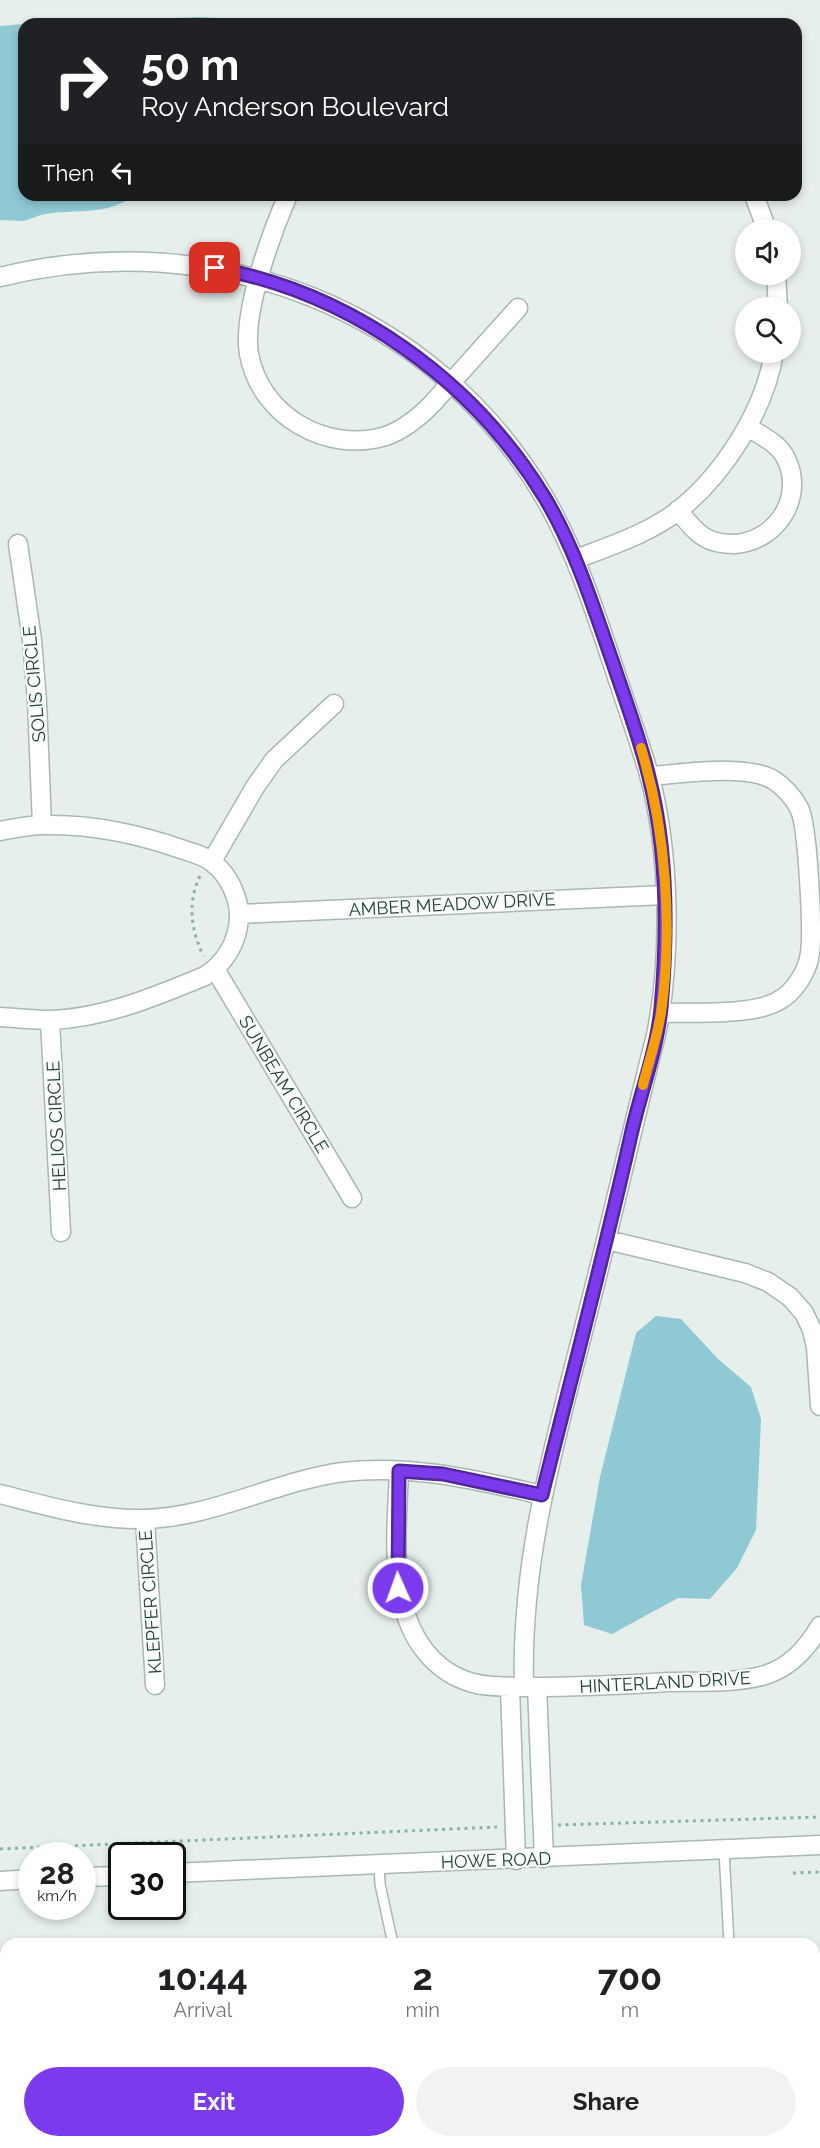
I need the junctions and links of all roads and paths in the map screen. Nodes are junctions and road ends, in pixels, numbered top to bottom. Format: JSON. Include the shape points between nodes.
{"nodes":[{"id":1,"x":286,"y":201,"type":"edge"},
{"id":2,"x":756,"y":201,"type":"edge"},
{"id":3,"x":763,"y":219,"type":"edge"},
{"id":4,"x":0,"y":277,"type":"edge"},
{"id":5,"x":259,"y":278,"type":"junction"},
{"id":6,"x":518,"y":308,"type":"dead end"},
{"id":7,"x":771,"y":363,"type":"edge"},
{"id":8,"x":450,"y":384,"type":"junction"},
{"id":9,"x":748,"y":427,"type":"junction"},
{"id":10,"x":678,"y":510,"type":"junction"},
{"id":11,"x":18,"y":544,"type":"dead end"},
{"id":12,"x":576,"y":559,"type":"junction"},
{"id":13,"x":334,"y":704,"type":"dead end"},
{"id":14,"x":649,"y":777,"type":"junction"},
{"id":15,"x":42,"y":825,"type":"junction"},
{"id":16,"x":0,"y":831,"type":"edge"},
{"id":17,"x":206,"y":869,"type":"junction"},
{"id":18,"x":193,"y":872,"type":"dead end"},
{"id":19,"x":206,"y":880,"type":"dead end"},
{"id":20,"x":665,"y":895,"type":"junction"},
{"id":21,"x":239,"y":914,"type":"junction"},
{"id":22,"x":209,"y":952,"type":"dead end"},
{"id":23,"x":197,"y":960,"type":"dead end"},
{"id":24,"x":209,"y":962,"type":"junction"},
{"id":25,"x":661,"y":1012,"type":"junction"},
{"id":26,"x":0,"y":1017,"type":"edge"},
{"id":27,"x":50,"y":1020,"type":"junction"},
{"id":28,"x":352,"y":1198,"type":"dead end"},
{"id":29,"x":61,"y":1232,"type":"dead end"},
{"id":30,"x":607,"y":1240,"type":"junction"},
{"id":31,"x":820,"y":1406,"type":"edge"},
{"id":32,"x":399,"y":1471,"type":"junction"},
{"id":33,"x":0,"y":1494,"type":"edge"},
{"id":34,"x":542,"y":1495,"type":"junction"},
{"id":35,"x":145,"y":1519,"type":"junction"},
{"id":36,"x":820,"y":1626,"type":"edge"},
{"id":37,"x":155,"y":1685,"type":"dead end"},
{"id":38,"x":524,"y":1687,"type":"junction"},
{"id":39,"x":820,"y":1817,"type":"edge"},
{"id":40,"x":543,"y":1825,"type":"junction"},
{"id":41,"x":515,"y":1826,"type":"junction"},
{"id":42,"x":820,"y":1845,"type":"edge"},
{"id":43,"x":0,"y":1849,"type":"edge"},
{"id":44,"x":724,"y":1850,"type":"junction"},
{"id":45,"x":544,"y":1858,"type":"junction"},
{"id":46,"x":516,"y":1860,"type":"junction"},
{"id":47,"x":379,"y":1864,"type":"junction"},
{"id":48,"x":186,"y":1872,"type":"edge"},
{"id":49,"x":820,"y":1872,"type":"edge"},
{"id":50,"x":793,"y":1873,"type":"dead end"},
{"id":51,"x":18,"y":1880,"type":"edge"},
{"id":52,"x":0,"y":1881,"type":"edge"},
{"id":53,"x":392,"y":1938,"type":"edge"},
{"id":54,"x":729,"y":1938,"type":"edge"}],
"edges":[{"from":1,"to":5,"type":"street"},
{"from":2,"to":3,"type":"street"},
{"from":4,"to":5,"type":"street","via":[[44,266],[143,261],[186,264]]},
{"from":5,"to":8,"type":"street","via":[[312,297],[366,324],[394,340]]},
{"from":5,"to":8,"type":"street","via":[[249,324],[252,366],[272,403],[309,431],[339,440],[385,436],[418,417]]},
{"from":6,"to":8,"type":"street"},
{"from":7,"to":9,"type":"street"},
{"from":8,"to":12,"type":"street","via":[[470,401],[515,454],[545,498]]},
{"from":9,"to":10,"type":"street","via":[[720,467]]},
{"from":9,"to":10,"type":"street","via":[[775,444],[789,467],[791,498],[781,520],[751,542],[727,544],[703,537]]},
{"from":10,"to":12,"type":"street","via":[[637,534]]},
{"from":11,"to":15,"type":"street","name":"SOLIS CIRCLE","via":[[32,640]]},
{"from":12,"to":14,"type":"street"},
{"from":13,"to":17,"type":"street","via":[[274,760]]},
{"from":14,"to":20,"type":"street","via":[[660,830]]},
{"from":14,"to":25,"type":"street","via":[[740,771],[775,780],[800,809],[805,828],[811,930],[810,954],[804,970],[791,992],[778,1001],[750,1010]]},
{"from":15,"to":16,"type":"street"},
{"from":15,"to":17,"type":"street","via":[[86,826],[175,847]]},
{"from":17,"to":18,"type":"path"},
{"from":17,"to":19,"type":"path"},
{"from":17,"to":21,"type":"street","via":[[224,872]]},
{"from":17,"to":24,"type":"path","via":[[195,887],[191,914],[192,926]]},
{"from":20,"to":21,"type":"street","name":"AMBER MEADOW DRIVE"},
{"from":20,"to":25,"type":"street"},
{"from":21,"to":24,"type":"street","via":[[234,941],[223,961]]},
{"from":22,"to":24,"type":"path"},
{"from":23,"to":24,"type":"path"},
{"from":24,"to":27,"type":"street","via":[[205,976],[174,988],[123,1006]]},
{"from":24,"to":28,"type":"street","name":"SUNBEAM CIRCLE"},
{"from":25,"to":30,"type":"street"},
{"from":26,"to":27,"type":"street"},
{"from":27,"to":29,"type":"street","name":"HELIOS CIRCLE"},
{"from":30,"to":31,"type":"street","via":[[745,1273],[790,1297],[812,1330]]},
{"from":30,"to":34,"type":"street"},
{"from":32,"to":34,"type":"street","via":[[443,1474]]},
{"from":32,"to":35,"type":"street","via":[[326,1476],[191,1512]]},
{"from":32,"to":38,"type":"street","name":"HINTERLAND DRIVE","via":[[398,1588],[416,1639],[438,1665],[453,1675],[472,1683]]},
{"from":33,"to":35,"type":"street","via":[[85,1514]]},
{"from":34,"to":38,"type":"street","via":[[525,1608]]},
{"from":35,"to":37,"type":"street","name":"KLEPFER CIRCLE"},
{"from":36,"to":38,"type":"street","name":"HINTERLAND DRIVE","via":[[801,1652],[781,1668],[748,1679]]},
{"from":38,"to":40,"type":"street"},
{"from":38,"to":41,"type":"street"},
{"from":39,"to":40,"type":"path"},
{"from":40,"to":45,"type":"street"},
{"from":41,"to":43,"type":"path"},
{"from":41,"to":46,"type":"street"},
{"from":42,"to":44,"type":"street","name":"HOWE ROAD"},
{"from":44,"to":45,"type":"street","name":"HOWE ROAD"},
{"from":44,"to":54,"type":"lane"},
{"from":45,"to":46,"type":"street","name":"HOWE ROAD"},
{"from":46,"to":47,"type":"street","name":"HOWE ROAD"},
{"from":47,"to":48,"type":"street","name":"HOWE ROAD"},
{"from":47,"to":53,"type":"lane"},
{"from":49,"to":50,"type":"path"},
{"from":51,"to":52,"type":"street"}]}
